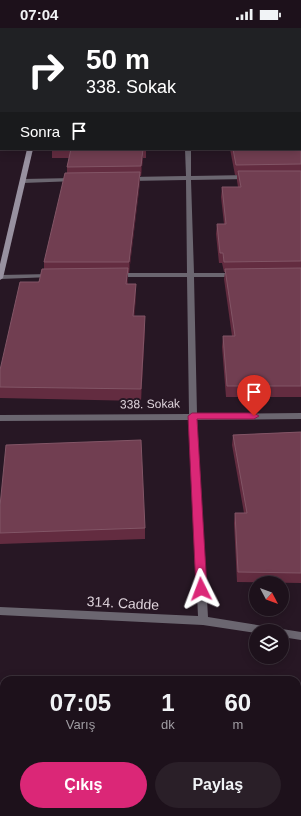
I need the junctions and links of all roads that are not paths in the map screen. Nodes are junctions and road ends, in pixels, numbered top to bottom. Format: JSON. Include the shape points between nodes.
{"nodes":[{"id":1,"x":0,"y":28,"type":"edge"},
{"id":2,"x":32,"y":28,"type":"edge"},
{"id":3,"x":42,"y":28,"type":"edge"},
{"id":4,"x":30,"y":150,"type":"edge"},
{"id":5,"x":188,"y":150,"type":"edge"},
{"id":6,"x":256,"y":177,"type":"edge"},
{"id":7,"x":188,"y":178,"type":"junction"},
{"id":8,"x":125,"y":179,"type":"edge"},
{"id":9,"x":78,"y":180,"type":"edge"},
{"id":10,"x":23,"y":181,"type":"junction"},
{"id":11,"x":190,"y":275,"type":"junction"},
{"id":12,"x":238,"y":275,"type":"edge"},
{"id":13,"x":56,"y":276,"type":"edge"},
{"id":14,"x":111,"y":276,"type":"edge"},
{"id":15,"x":0,"y":277,"type":"edge"},
{"id":16,"x":192,"y":416,"type":"junction"},
{"id":17,"x":301,"y":416,"type":"edge"},
{"id":18,"x":0,"y":418,"type":"edge"},
{"id":19,"x":0,"y":611,"type":"edge"},
{"id":20,"x":203,"y":621,"type":"junction"},
{"id":21,"x":249,"y":628,"type":"edge"},
{"id":22,"x":289,"y":634,"type":"edge"},
{"id":23,"x":301,"y":636,"type":"edge"}],
"edges":[{"from":1,"to":2,"type":"street"},
{"from":2,"to":3,"type":"street"},
{"from":4,"to":10,"type":"street"},
{"from":5,"to":7,"type":"street"},
{"from":6,"to":7,"type":"street"},
{"from":7,"to":8,"type":"street"},
{"from":7,"to":11,"type":"street"},
{"from":9,"to":10,"type":"street"},
{"from":10,"to":15,"type":"street"},
{"from":11,"to":12,"type":"street"},
{"from":11,"to":14,"type":"street"},
{"from":11,"to":16,"type":"street"},
{"from":13,"to":15,"type":"street"},
{"from":16,"to":17,"type":"street","name":"338. Sokak"},
{"from":16,"to":18,"type":"street","name":"338. Sokak"},
{"from":16,"to":20,"type":"street"},
{"from":19,"to":20,"type":"street","name":"314. Cadde"},
{"from":20,"to":21,"type":"street","name":"314. Cadde"},
{"from":22,"to":23,"type":"street"}]}
